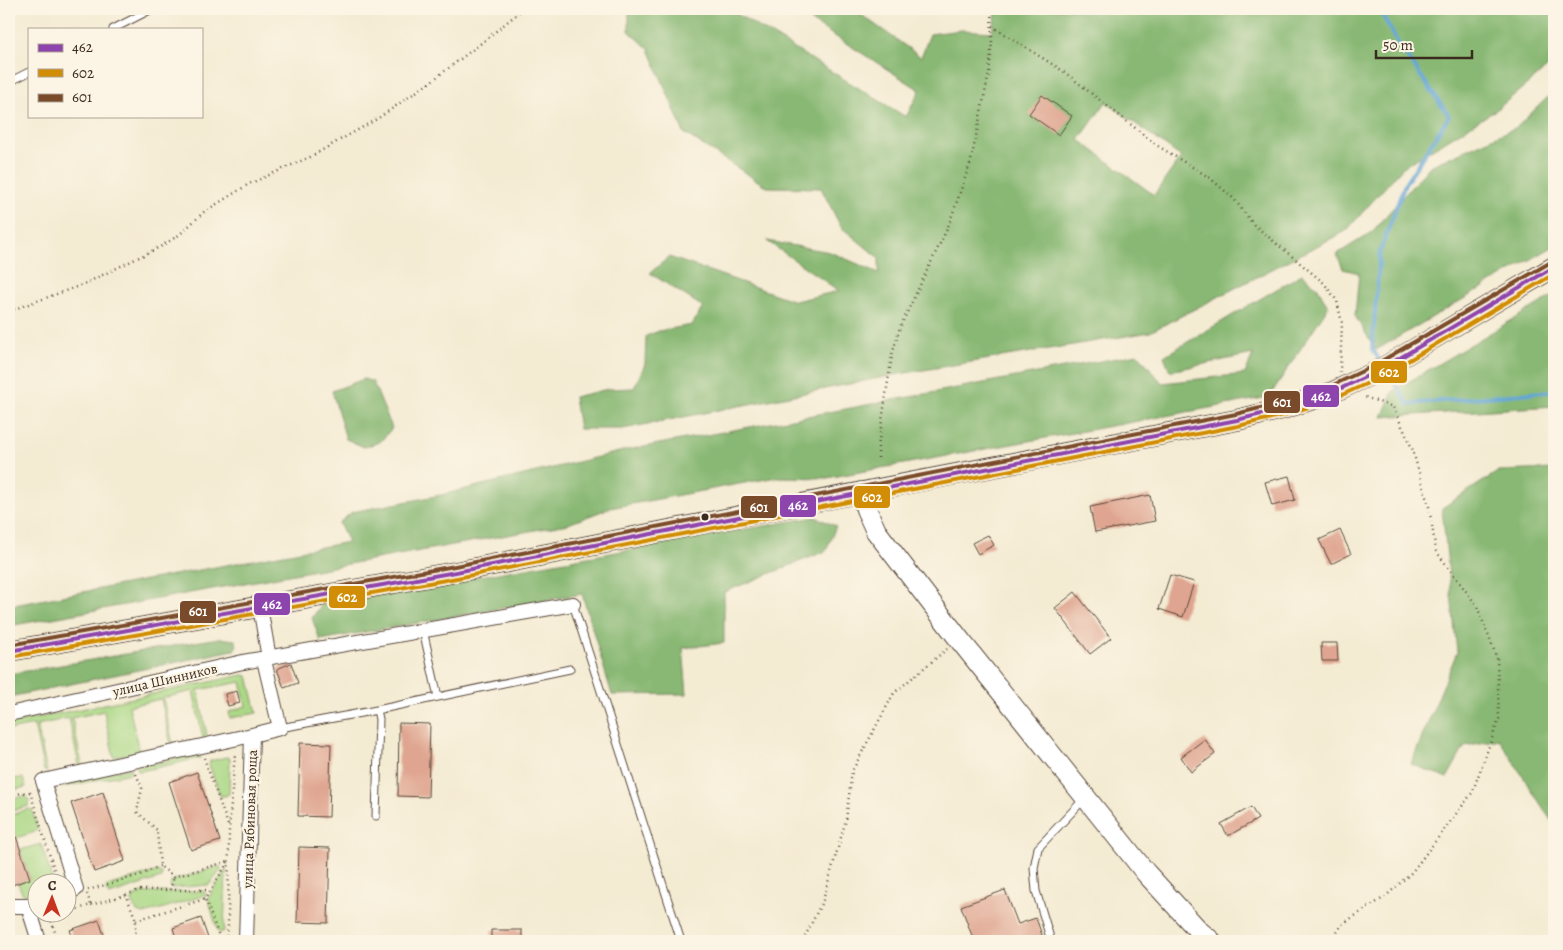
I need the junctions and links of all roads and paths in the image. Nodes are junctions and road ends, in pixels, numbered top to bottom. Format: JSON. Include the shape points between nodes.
{"nodes":[{"id":1,"x":152,"y":9,"type":"edge"},
{"id":2,"x":522,"y":9,"type":"edge"},
{"id":3,"x":991,"y":9,"type":"edge"},
{"id":4,"x":992,"y":26,"type":"junction"},
{"id":5,"x":115,"y":28,"type":"edge"},
{"id":6,"x":28,"y":72,"type":"edge"},
{"id":7,"x":9,"y":82,"type":"edge"},
{"id":8,"x":1554,"y":267,"type":"edge"},
{"id":9,"x":9,"y":311,"type":"edge"},
{"id":10,"x":1339,"y":389,"type":"junction"},
{"id":11,"x":878,"y":458,"type":"dead end"},
{"id":12,"x":861,"y":492,"type":"junction"},
{"id":13,"x":573,"y":604,"type":"joint"},
{"id":14,"x":260,"y":606,"type":"junction"},
{"id":15,"x":423,"y":630,"type":"junction"},
{"id":16,"x":959,"y":639,"type":"junction"},
{"id":17,"x":9,"y":650,"type":"edge"},
{"id":18,"x":267,"y":659,"type":"junction"},
{"id":19,"x":570,"y":668,"type":"dead end"},
{"id":20,"x":438,"y":697,"type":"junction"},
{"id":21,"x":377,"y":710,"type":"junction"},
{"id":22,"x":9,"y":714,"type":"edge"},
{"id":23,"x":280,"y":728,"type":"junction"},
{"id":24,"x":252,"y":736,"type":"junction"},
{"id":25,"x":203,"y":753,"type":"junction"},
{"id":26,"x":228,"y":754,"type":"dead end"},
{"id":27,"x":212,"y":758,"type":"dead end"},
{"id":28,"x":196,"y":761,"type":"dead end"},
{"id":29,"x":145,"y":773,"type":"dead end"},
{"id":30,"x":34,"y":784,"type":"dead end"},
{"id":31,"x":30,"y":792,"type":"junction"},
{"id":32,"x":9,"y":795,"type":"edge"},
{"id":33,"x":1086,"y":798,"type":"junction"},
{"id":34,"x":376,"y":816,"type":"dead end"},
{"id":35,"x":229,"y":830,"type":"junction"},
{"id":36,"x":229,"y":861,"type":"junction"},
{"id":37,"x":160,"y":866,"type":"junction"},
{"id":38,"x":55,"y":872,"type":"edge"},
{"id":39,"x":71,"y":872,"type":"edge"},
{"id":40,"x":174,"y":878,"type":"junction"},
{"id":41,"x":170,"y":890,"type":"junction"},
{"id":42,"x":210,"y":890,"type":"junction"},
{"id":43,"x":126,"y":895,"type":"junction"},
{"id":44,"x":205,"y":899,"type":"junction"},
{"id":45,"x":28,"y":904,"type":"edge"},
{"id":46,"x":91,"y":905,"type":"junction"},
{"id":47,"x":9,"y":906,"type":"edge"},
{"id":48,"x":78,"y":909,"type":"edge"},
{"id":49,"x":136,"y":920,"type":"junction"},
{"id":50,"x":36,"y":922,"type":"edge"},
{"id":51,"x":52,"y":922,"type":"edge"},
{"id":52,"x":39,"y":941,"type":"edge"},
{"id":53,"x":58,"y":941,"type":"edge"},
{"id":54,"x":135,"y":941,"type":"edge"},
{"id":55,"x":225,"y":941,"type":"edge"},
{"id":56,"x":246,"y":941,"type":"edge"},
{"id":57,"x":681,"y":941,"type":"edge"},
{"id":58,"x":803,"y":941,"type":"edge"},
{"id":59,"x":1051,"y":941,"type":"edge"},
{"id":60,"x":1211,"y":941,"type":"edge"},
{"id":61,"x":1332,"y":941,"type":"edge"}],
"edges":[{"from":1,"to":5,"type":"lane"},
{"from":2,"to":9,"type":"path","via":[[429,83],[377,119],[310,157],[248,184],[204,212],[160,247],[82,285]]},
{"from":3,"to":4,"type":"path"},
{"from":4,"to":10,"type":"path","via":[[1063,71],[1158,146],[1210,178],[1234,199],[1253,224],[1324,283],[1337,301],[1342,323]]},
{"from":4,"to":11,"type":"path","via":[[989,72],[970,161],[948,227],[900,327],[892,355]]},
{"from":6,"to":7,"type":"lane"},
{"from":8,"to":10,"type":"main road","via":[[1376,372]]},
{"from":10,"to":12,"type":"main road","via":[[1282,409],[1237,420]]},
{"from":10,"to":61,"type":"path","via":[[1393,407],[1412,448],[1429,507],[1436,551],[1478,606],[1497,658],[1498,719],[1472,793],[1412,872],[1385,897],[1342,924]]},
{"from":12,"to":14,"type":"main road","via":[[456,572]]},
{"from":12,"to":16,"type":"main road","via":[[876,530]]},
{"from":13,"to":15,"type":"street","name":"улица Шинников"},
{"from":13,"to":57,"type":"lane"},
{"from":14,"to":17,"type":"main road"},
{"from":14,"to":18,"type":"street"},
{"from":15,"to":18,"type":"street","name":"улица Шинников"},
{"from":15,"to":20,"type":"lane"},
{"from":16,"to":33,"type":"main road"},
{"from":16,"to":58,"type":"path","via":[[894,693],[852,771],[846,820],[823,900]]},
{"from":18,"to":22,"type":"street","name":"улица Шинников"},
{"from":18,"to":23,"type":"street"},
{"from":19,"to":20,"type":"lane"},
{"from":20,"to":21,"type":"lane"},
{"from":21,"to":23,"type":"lane"},
{"from":21,"to":34,"type":"lane"},
{"from":23,"to":24,"type":"street","name":"улица Рябиновая роща"},
{"from":24,"to":25,"type":"street"},
{"from":24,"to":56,"type":"street","name":"улица Рябиновая роща"},
{"from":25,"to":27,"type":"path"},
{"from":25,"to":28,"type":"path"},
{"from":25,"to":35,"type":"path"},
{"from":25,"to":39,"type":"street","via":[[43,781]]},
{"from":26,"to":35,"type":"path","via":[[235,752]]},
{"from":29,"to":37,"type":"path","via":[[136,775],[142,788],[137,812],[157,830]]},
{"from":30,"to":31,"type":"path"},
{"from":31,"to":32,"type":"path"},
{"from":31,"to":38,"type":"path"},
{"from":33,"to":59,"type":"lane","via":[[1038,848],[1034,868],[1036,891]]},
{"from":33,"to":60,"type":"main road","via":[[1146,873]]},
{"from":35,"to":36,"type":"path"},
{"from":36,"to":40,"type":"path"},
{"from":36,"to":42,"type":"path"},
{"from":36,"to":55,"type":"path"},
{"from":37,"to":40,"type":"path"},
{"from":37,"to":46,"type":"path","via":[[86,890]]},
{"from":40,"to":41,"type":"path"},
{"from":41,"to":42,"type":"path"},
{"from":41,"to":43,"type":"path","via":[[138,890]]},
{"from":42,"to":44,"type":"path"},
{"from":43,"to":46,"type":"path"},
{"from":43,"to":49,"type":"path"},
{"from":44,"to":49,"type":"path"},
{"from":44,"to":55,"type":"path","via":[[219,936]]},
{"from":45,"to":47,"type":"street"},
{"from":46,"to":48,"type":"path"},
{"from":49,"to":54,"type":"path"},
{"from":50,"to":52,"type":"street"},
{"from":51,"to":53,"type":"path"}]}
